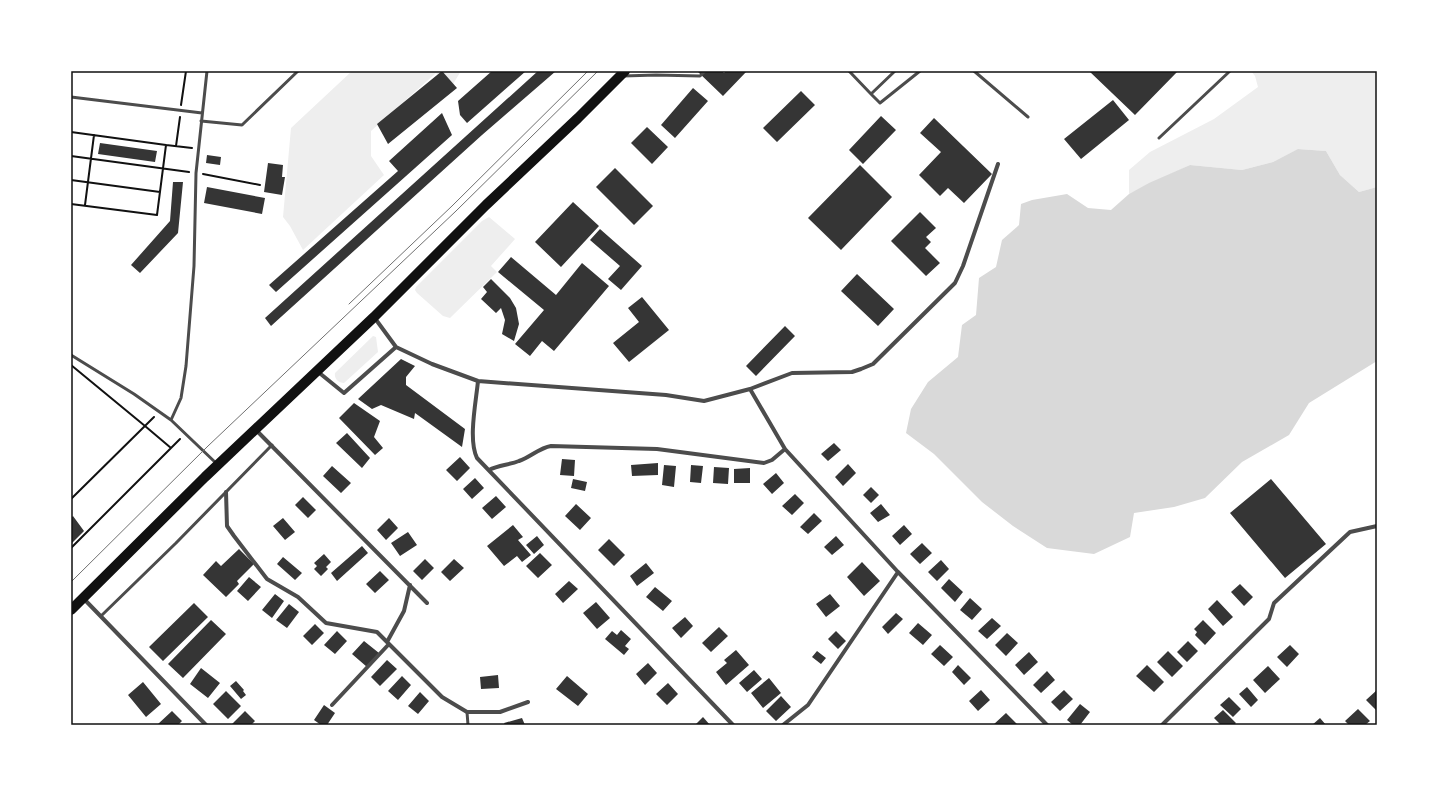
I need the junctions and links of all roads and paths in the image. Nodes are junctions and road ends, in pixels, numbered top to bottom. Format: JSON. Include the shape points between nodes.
{"nodes":[{"id":1,"x":207,"y":71,"type":"edge"},
{"id":2,"x":298,"y":71,"type":"edge"},
{"id":3,"x":705,"y":71,"type":"edge"},
{"id":4,"x":849,"y":71,"type":"edge"},
{"id":5,"x":887,"y":71,"type":"edge"},
{"id":6,"x":895,"y":71,"type":"edge"},
{"id":7,"x":920,"y":71,"type":"edge"},
{"id":8,"x":974,"y":71,"type":"edge"},
{"id":9,"x":1230,"y":71,"type":"edge"},
{"id":10,"x":622,"y":74,"type":"edge"},
{"id":11,"x":891,"y":75,"type":"junction"},
{"id":12,"x":871,"y":94,"type":"junction"},
{"id":13,"x":71,"y":97,"type":"edge"},
{"id":14,"x":202,"y":113,"type":"junction"},
{"id":15,"x":1028,"y":117,"type":"dead end"},
{"id":16,"x":200,"y":121,"type":"junction"},
{"id":17,"x":71,"y":132,"type":"edge"},
{"id":18,"x":94,"y":135,"type":"junction"},
{"id":19,"x":1159,"y":138,"type":"dead end"},
{"id":20,"x":166,"y":145,"type":"junction"},
{"id":21,"x":198,"y":148,"type":"junction"},
{"id":22,"x":71,"y":156,"type":"edge"},
{"id":23,"x":91,"y":159,"type":"junction"},
{"id":24,"x":998,"y":164,"type":"dead end"},
{"id":25,"x":163,"y":169,"type":"junction"},
{"id":26,"x":196,"y":173,"type":"junction"},
{"id":27,"x":71,"y":180,"type":"edge"},
{"id":28,"x":88,"y":182,"type":"junction"},
{"id":29,"x":260,"y":185,"type":"dead end"},
{"id":30,"x":160,"y":192,"type":"junction"},
{"id":31,"x":71,"y":204,"type":"edge"},
{"id":32,"x":85,"y":206,"type":"junction"},
{"id":33,"x":374,"y":317,"type":"junction"},
{"id":34,"x":396,"y":347,"type":"junction"},
{"id":35,"x":71,"y":355,"type":"edge"},
{"id":36,"x":71,"y":365,"type":"edge"},
{"id":37,"x":317,"y":371,"type":"junction"},
{"id":38,"x":478,"y":382,"type":"junction"},
{"id":39,"x":750,"y":389,"type":"junction"},
{"id":40,"x":159,"y":412,"type":"junction"},
{"id":41,"x":171,"y":420,"type":"junction"},
{"id":42,"x":145,"y":426,"type":"junction"},
{"id":43,"x":256,"y":429,"type":"junction"},
{"id":44,"x":185,"y":434,"type":"junction"},
{"id":45,"x":272,"y":445,"type":"junction"},
{"id":46,"x":171,"y":448,"type":"junction"},
{"id":47,"x":785,"y":449,"type":"junction"},
{"id":48,"x":218,"y":466,"type":"junction"},
{"id":49,"x":488,"y":470,"type":"junction"},
{"id":50,"x":226,"y":492,"type":"junction"},
{"id":51,"x":71,"y":499,"type":"edge"},
{"id":52,"x":1377,"y":526,"type":"edge"},
{"id":53,"x":71,"y":548,"type":"edge"},
{"id":54,"x":898,"y":572,"type":"junction"},
{"id":55,"x":410,"y":585,"type":"junction"},
{"id":56,"x":84,"y":598,"type":"junction"},
{"id":57,"x":427,"y":603,"type":"dead end"},
{"id":58,"x":71,"y":610,"type":"edge"},
{"id":59,"x":101,"y":616,"type":"junction"},
{"id":60,"x":388,"y":643,"type":"junction"},
{"id":61,"x":528,"y":702,"type":"dead end"},
{"id":62,"x":332,"y":705,"type":"dead end"},
{"id":63,"x":467,"y":712,"type":"junction"},
{"id":64,"x":206,"y":725,"type":"edge"},
{"id":65,"x":468,"y":725,"type":"edge"},
{"id":66,"x":733,"y":725,"type":"edge"},
{"id":67,"x":784,"y":725,"type":"edge"},
{"id":68,"x":1047,"y":725,"type":"edge"},
{"id":69,"x":1162,"y":725,"type":"edge"}],
"edges":[{"from":1,"to":14,"type":"lane"},
{"from":2,"to":16,"type":"lane","via":[[242,125]]},
{"from":3,"to":10,"type":"lane","via":[[700,76]]},
{"from":4,"to":12,"type":"lane"},
{"from":5,"to":11,"type":"lane"},
{"from":6,"to":11,"type":"lane"},
{"from":7,"to":12,"type":"lane","via":[[880,103]]},
{"from":8,"to":15,"type":"lane"},
{"from":9,"to":19,"type":"lane"},
{"from":10,"to":33,"type":"main road"},
{"from":11,"to":12,"type":"lane"},
{"from":13,"to":14,"type":"lane"},
{"from":14,"to":16,"type":"lane"},
{"from":16,"to":21,"type":"lane"},
{"from":17,"to":18,"type":"path"},
{"from":18,"to":20,"type":"path"},
{"from":18,"to":23,"type":"path"},
{"from":20,"to":21,"type":"path"},
{"from":20,"to":25,"type":"path"},
{"from":21,"to":26,"type":"lane"},
{"from":22,"to":23,"type":"path"},
{"from":23,"to":25,"type":"path"},
{"from":23,"to":28,"type":"path"},
{"from":24,"to":39,"type":"street","via":[[955,283],[873,364],[852,372],[792,373]]},
{"from":25,"to":26,"type":"path"},
{"from":25,"to":30,"type":"path"},
{"from":26,"to":29,"type":"path"},
{"from":26,"to":41,"type":"lane","via":[[194,266],[186,366],[181,398]]},
{"from":27,"to":28,"type":"path"},
{"from":28,"to":30,"type":"path"},
{"from":28,"to":32,"type":"path"},
{"from":30,"to":32,"type":"path","via":[[158,215]]},
{"from":31,"to":32,"type":"path"},
{"from":33,"to":34,"type":"street"},
{"from":33,"to":37,"type":"main road"},
{"from":34,"to":37,"type":"street","via":[[344,393]]},
{"from":34,"to":38,"type":"street"},
{"from":35,"to":40,"type":"lane"},
{"from":36,"to":42,"type":"path"},
{"from":37,"to":43,"type":"main road"},
{"from":38,"to":39,"type":"street","via":[[666,395],[704,401]]},
{"from":38,"to":49,"type":"street","via":[[473,447],[477,458]]},
{"from":39,"to":47,"type":"street"},
{"from":40,"to":41,"type":"lane"},
{"from":40,"to":42,"type":"path"},
{"from":41,"to":44,"type":"lane"},
{"from":42,"to":46,"type":"path"},
{"from":42,"to":51,"type":"path"},
{"from":43,"to":45,"type":"street"},
{"from":43,"to":48,"type":"main road"},
{"from":44,"to":46,"type":"path"},
{"from":44,"to":48,"type":"lane"},
{"from":45,"to":50,"type":"lane"},
{"from":45,"to":55,"type":"street"},
{"from":46,"to":53,"type":"path"},
{"from":47,"to":49,"type":"street","via":[[764,463],[657,449],[551,446],[544,447],[528,458]]},
{"from":47,"to":54,"type":"street"},
{"from":48,"to":56,"type":"main road"},
{"from":49,"to":66,"type":"street"},
{"from":50,"to":59,"type":"lane"},
{"from":50,"to":60,"type":"street","via":[[227,526],[267,579],[298,597],[326,623],[377,632]]},
{"from":52,"to":69,"type":"street","via":[[1350,532],[1274,602],[1269,619]]},
{"from":54,"to":67,"type":"street","via":[[808,704]]},
{"from":54,"to":68,"type":"street"},
{"from":55,"to":57,"type":"street"},
{"from":55,"to":60,"type":"street","via":[[404,611]]},
{"from":56,"to":58,"type":"main road"},
{"from":56,"to":59,"type":"street"},
{"from":59,"to":64,"type":"street"},
{"from":60,"to":62,"type":"street"},
{"from":60,"to":63,"type":"street","via":[[442,697]]},
{"from":61,"to":63,"type":"street","via":[[500,712]]},
{"from":63,"to":65,"type":"lane"}]}
